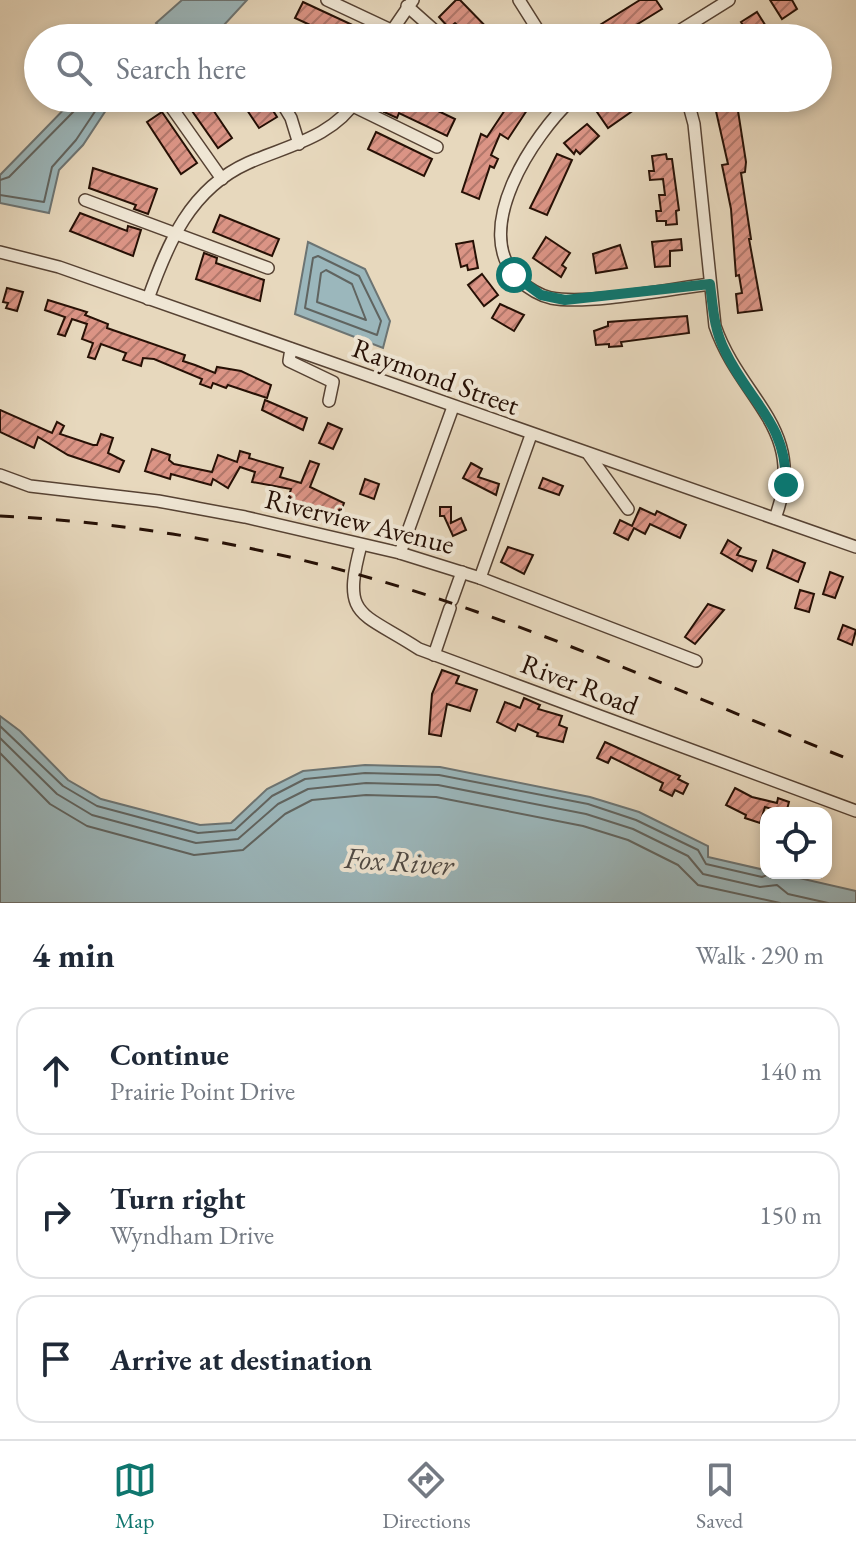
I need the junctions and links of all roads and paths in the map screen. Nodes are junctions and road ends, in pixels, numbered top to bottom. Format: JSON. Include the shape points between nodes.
{"nodes":[{"id":1,"x":327,"y":0,"type":"edge"},
{"id":2,"x":519,"y":0,"type":"edge"},
{"id":3,"x":729,"y":0,"type":"edge"},
{"id":4,"x":410,"y":3,"type":"edge"},
{"id":5,"x":371,"y":24,"type":"edge"},
{"id":6,"x":396,"y":24,"type":"edge"},
{"id":7,"x":430,"y":24,"type":"edge"},
{"id":8,"x":534,"y":24,"type":"edge"},
{"id":9,"x":690,"y":24,"type":"edge"},
{"id":10,"x":175,"y":112,"type":"edge"},
{"id":11,"x":287,"y":112,"type":"edge"},
{"id":12,"x":346,"y":112,"type":"edge"},
{"id":13,"x":373,"y":112,"type":"edge"},
{"id":14,"x":561,"y":112,"type":"edge"},
{"id":15,"x":691,"y":112,"type":"edge"},
{"id":16,"x":299,"y":144,"type":"junction"},
{"id":17,"x":437,"y":147,"type":"dead end"},
{"id":18,"x":222,"y":179,"type":"junction"},
{"id":19,"x":85,"y":200,"type":"dead end"},
{"id":20,"x":174,"y":233,"type":"junction"},
{"id":21,"x":0,"y":252,"type":"edge"},
{"id":22,"x":268,"y":268,"type":"dead end"},
{"id":23,"x":710,"y":284,"type":"junction"},
{"id":24,"x":148,"y":299,"type":"junction"},
{"id":25,"x":291,"y":349,"type":"junction"},
{"id":26,"x":329,"y":401,"type":"dead end"},
{"id":27,"x":453,"y":407,"type":"junction"},
{"id":28,"x":531,"y":435,"type":"junction"},
{"id":29,"x":589,"y":455,"type":"junction"},
{"id":30,"x":0,"y":475,"type":"edge"},
{"id":31,"x":628,"y":509,"type":"dead end"},
{"id":32,"x":775,"y":518,"type":"junction"},
{"id":33,"x":361,"y":545,"type":"junction"},
{"id":34,"x":856,"y":547,"type":"edge"},
{"id":35,"x":400,"y":553,"type":"junction"},
{"id":36,"x":462,"y":572,"type":"junction"},
{"id":37,"x":480,"y":578,"type":"junction"},
{"id":38,"x":434,"y":655,"type":"junction"},
{"id":39,"x":696,"y":661,"type":"dead end"},
{"id":40,"x":856,"y":811,"type":"edge"}],
"edges":[{"from":1,"to":5,"type":"street"},
{"from":2,"to":8,"type":"street"},
{"from":3,"to":9,"type":"street"},
{"from":4,"to":6,"type":"street"},
{"from":4,"to":7,"type":"street"},
{"from":10,"to":18,"type":"street"},
{"from":11,"to":16,"type":"street"},
{"from":12,"to":16,"type":"street","via":[[335,125]]},
{"from":13,"to":17,"type":"street"},
{"from":14,"to":23,"type":"street","via":[[536,141],[501,216],[499,241],[514,275],[541,295],[565,300]]},
{"from":15,"to":23,"type":"street"},
{"from":16,"to":18,"type":"street"},
{"from":18,"to":20,"type":"street","via":[[194,204]]},
{"from":19,"to":20,"type":"street"},
{"from":20,"to":22,"type":"street"},
{"from":20,"to":24,"type":"street"},
{"from":21,"to":24,"type":"street","name":"Raymond Street","via":[[37,259]]},
{"from":23,"to":32,"type":"street","via":[[715,326],[725,353],[771,419],[781,443],[786,485]]},
{"from":24,"to":25,"type":"street","name":"Raymond Street"},
{"from":25,"to":26,"type":"street","via":[[289,361],[295,366],[333,382]]},
{"from":25,"to":27,"type":"street","name":"Raymond Street"},
{"from":27,"to":28,"type":"street","name":"Raymond Street"},
{"from":27,"to":35,"type":"street"},
{"from":28,"to":29,"type":"street","name":"Raymond Street"},
{"from":28,"to":37,"type":"street"},
{"from":29,"to":31,"type":"street"},
{"from":29,"to":32,"type":"street","name":"Raymond Street"},
{"from":30,"to":33,"type":"street","name":"Riverview Avenue","via":[[30,486],[231,514]]},
{"from":32,"to":34,"type":"street","name":"Raymond Street"},
{"from":33,"to":35,"type":"street","name":"Riverview Avenue"},
{"from":33,"to":38,"type":"street","name":"River Road","via":[[351,591],[356,608]]},
{"from":35,"to":36,"type":"street","name":"Riverview Avenue"},
{"from":36,"to":37,"type":"street","name":"Riverview Avenue"},
{"from":36,"to":38,"type":"street"},
{"from":37,"to":39,"type":"street","name":"Riverview Avenue"},
{"from":38,"to":40,"type":"street","name":"River Road"}]}
